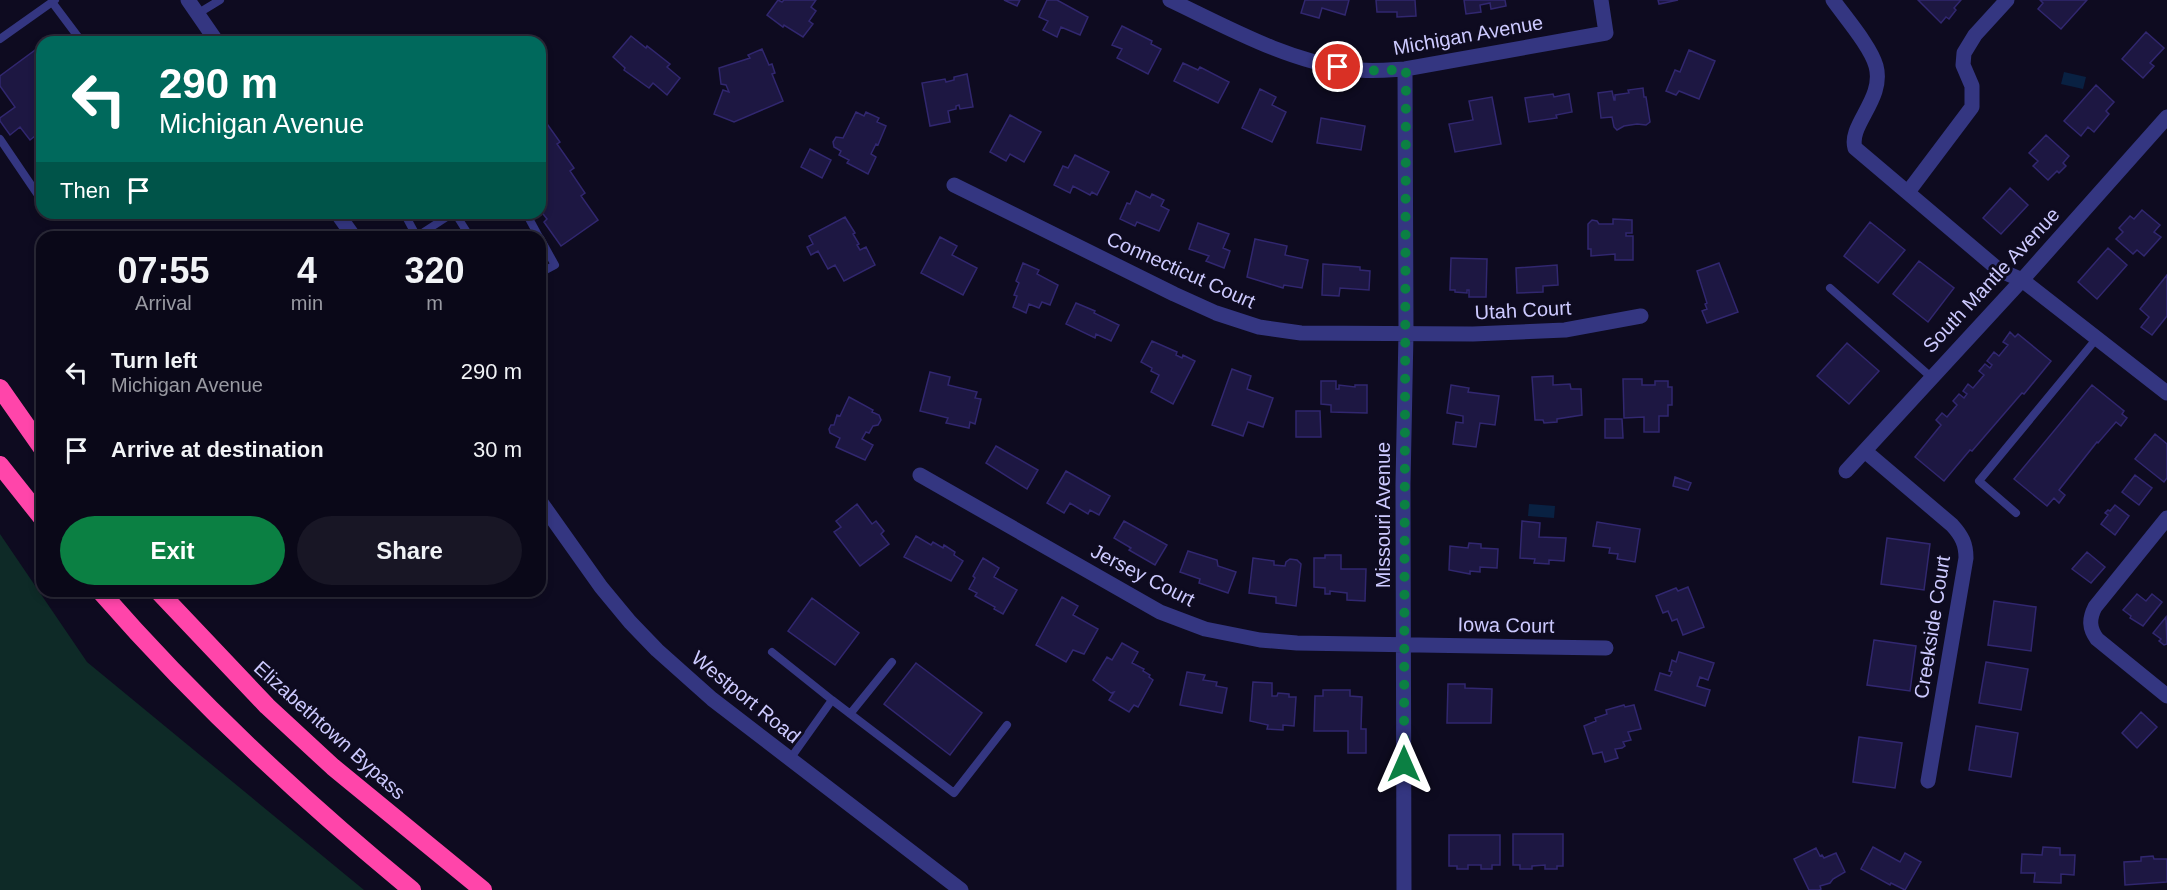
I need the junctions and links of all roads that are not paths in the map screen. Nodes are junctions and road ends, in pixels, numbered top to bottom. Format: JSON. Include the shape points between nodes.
{"nodes":[{"id":1,"x":188,"y":0,"type":"edge"},
{"id":2,"x":220,"y":0,"type":"edge"},
{"id":3,"x":1170,"y":0,"type":"edge"},
{"id":4,"x":1601,"y":0,"type":"edge"},
{"id":5,"x":1833,"y":0,"type":"edge"},
{"id":6,"x":2007,"y":0,"type":"edge"},
{"id":7,"x":54,"y":1,"type":"edge"},
{"id":8,"x":197,"y":14,"type":"junction"},
{"id":9,"x":78,"y":36,"type":"edge"},
{"id":10,"x":213,"y":36,"type":"edge"},
{"id":11,"x":0,"y":39,"type":"edge"},
{"id":12,"x":1406,"y":69,"type":"junction"},
{"id":13,"x":2167,"y":117,"type":"edge"},
{"id":14,"x":0,"y":139,"type":"edge"},
{"id":15,"x":954,"y":185,"type":"dead end"},
{"id":16,"x":36,"y":192,"type":"edge"},
{"id":17,"x":1908,"y":192,"type":"junction"},
{"id":18,"x":444,"y":219,"type":"edge"},
{"id":19,"x":426,"y":231,"type":"edge"},
{"id":20,"x":546,"y":249,"type":"edge"},
{"id":21,"x":546,"y":270,"type":"edge"},
{"id":22,"x":2022,"y":280,"type":"junction"},
{"id":23,"x":1830,"y":288,"type":"dead end"},
{"id":24,"x":1641,"y":316,"type":"dead end"},
{"id":25,"x":1406,"y":333,"type":"junction"},
{"id":26,"x":2097,"y":338,"type":"junction"},
{"id":27,"x":1931,"y":377,"type":"junction"},
{"id":28,"x":0,"y":388,"type":"edge"},
{"id":29,"x":2167,"y":393,"type":"edge"},
{"id":30,"x":36,"y":439,"type":"edge"},
{"id":31,"x":1866,"y":452,"type":"junction"},
{"id":32,"x":0,"y":465,"type":"edge"},
{"id":33,"x":1846,"y":471,"type":"dead end"},
{"id":34,"x":920,"y":475,"type":"dead end"},
{"id":35,"x":546,"y":509,"type":"edge"},
{"id":36,"x":36,"y":510,"type":"edge"},
{"id":37,"x":2016,"y":513,"type":"dead end"},
{"id":38,"x":2167,"y":518,"type":"edge"},
{"id":39,"x":105,"y":597,"type":"edge"},
{"id":40,"x":164,"y":597,"type":"edge"},
{"id":41,"x":1404,"y":645,"type":"junction"},
{"id":42,"x":1606,"y":648,"type":"dead end"},
{"id":43,"x":772,"y":652,"type":"dead end"},
{"id":44,"x":892,"y":662,"type":"dead end"},
{"id":45,"x":2167,"y":696,"type":"edge"},
{"id":46,"x":832,"y":700,"type":"junction"},
{"id":47,"x":850,"y":714,"type":"junction"},
{"id":48,"x":1006,"y":725,"type":"dead end"},
{"id":49,"x":790,"y":759,"type":"junction"},
{"id":50,"x":1928,"y":781,"type":"dead end"},
{"id":51,"x":412,"y":890,"type":"edge"},
{"id":52,"x":483,"y":890,"type":"edge"},
{"id":53,"x":961,"y":890,"type":"edge"},
{"id":54,"x":1404,"y":890,"type":"edge"}],
"edges":[{"from":1,"to":8,"type":"street"},
{"from":2,"to":8,"type":"lane"},
{"from":3,"to":12,"type":"street","name":"Michigan Avenue","via":[[1303,58],[1350,69]]},
{"from":4,"to":12,"type":"street","name":"Michigan Avenue","via":[[1606,33]]},
{"from":5,"to":17,"type":"street","via":[[1876,67],[1875,93],[1854,134],[1855,148]]},
{"from":6,"to":17,"type":"street","via":[[1964,53],[1972,106]]},
{"from":7,"to":9,"type":"lane"},
{"from":7,"to":11,"type":"lane"},
{"from":8,"to":10,"type":"street"},
{"from":12,"to":25,"type":"street","name":"Missouri Avenue"},
{"from":13,"to":22,"type":"street","name":"South Mantle Avenue"},
{"from":14,"to":16,"type":"lane"},
{"from":15,"to":25,"type":"street","name":"Connecticut Court","via":[[1174,294],[1238,321],[1301,333]]},
{"from":17,"to":22,"type":"street","via":[[1999,270]]},
{"from":18,"to":19,"type":"lane"},
{"from":20,"to":21,"type":"lane","via":[[555,265]]},
{"from":22,"to":26,"type":"street"},
{"from":22,"to":27,"type":"street","name":"South Mantle Avenue"},
{"from":23,"to":27,"type":"lane"},
{"from":24,"to":25,"type":"street","name":"Utah Court","via":[[1540,332]]},
{"from":25,"to":41,"type":"street","name":"Missouri Avenue"},
{"from":26,"to":29,"type":"street"},
{"from":26,"to":37,"type":"lane","via":[[1979,481]]},
{"from":27,"to":31,"type":"street","name":"South Mantle Avenue"},
{"from":28,"to":30,"type":"highway"},
{"from":31,"to":33,"type":"street","name":"South Mantle Avenue"},
{"from":31,"to":50,"type":"street","name":"Creekside Court","via":[[1952,525],[1966,546]]},
{"from":32,"to":36,"type":"highway"},
{"from":34,"to":41,"type":"street","name":"Jersey Court","via":[[1160,612],[1205,629],[1297,644]]},
{"from":35,"to":49,"type":"street","name":"Westport Road","via":[[601,587],[657,650],[712,699]]},
{"from":38,"to":45,"type":"street","via":[[2095,607],[2090,624],[2097,639]]},
{"from":39,"to":51,"type":"highway","via":[[257,756]]},
{"from":40,"to":52,"type":"highway","name":"Elizabethtown Bypass","via":[[267,706],[333,767]]},
{"from":41,"to":42,"type":"street","name":"Iowa Court"},
{"from":41,"to":54,"type":"street","name":"Missouri Avenue"},
{"from":43,"to":46,"type":"lane"},
{"from":44,"to":47,"type":"lane"},
{"from":46,"to":47,"type":"lane"},
{"from":46,"to":49,"type":"lane"},
{"from":47,"to":48,"type":"lane","via":[[954,793]]},
{"from":49,"to":53,"type":"street","name":"Westport Road"}]}
